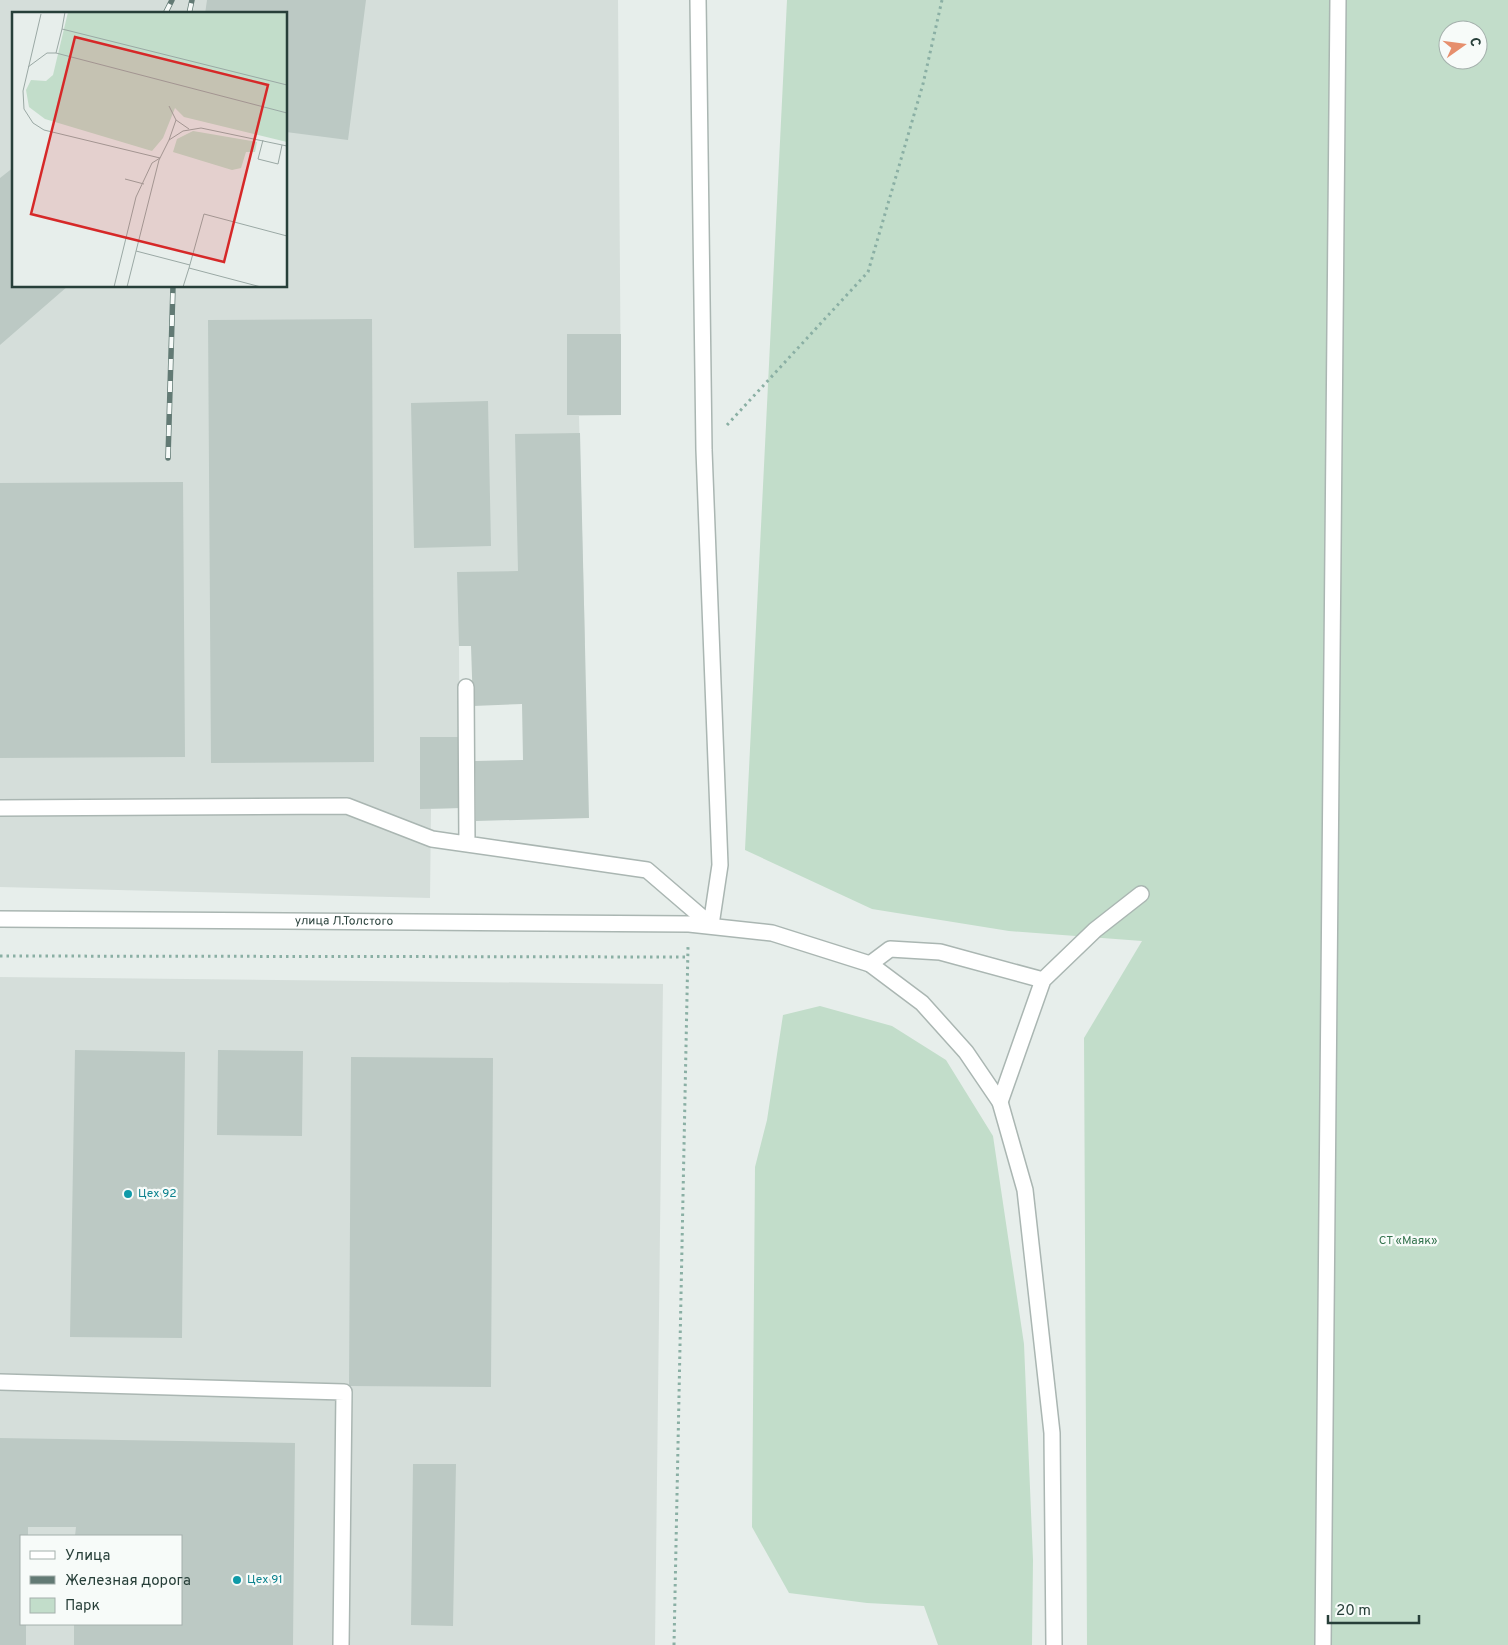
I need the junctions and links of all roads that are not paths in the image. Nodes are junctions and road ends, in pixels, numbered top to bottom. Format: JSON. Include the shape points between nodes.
{"nodes":[{"id":1,"x":698,"y":0,"type":"edge"},
{"id":2,"x":1338,"y":0,"type":"edge"},
{"id":3,"x":466,"y":687,"type":"dead end"},
{"id":4,"x":0,"y":808,"type":"edge"},
{"id":5,"x":467,"y":844,"type":"junction"},
{"id":6,"x":1141,"y":894,"type":"dead end"},
{"id":7,"x":0,"y":919,"type":"edge"},
{"id":8,"x":711,"y":926,"type":"junction"},
{"id":9,"x":870,"y":964,"type":"junction"},
{"id":10,"x":1043,"y":980,"type":"junction"},
{"id":11,"x":1000,"y":1102,"type":"junction"},
{"id":12,"x":0,"y":1382,"type":"edge"},
{"id":13,"x":341,"y":1645,"type":"edge"},
{"id":14,"x":1054,"y":1645,"type":"edge"},
{"id":15,"x":1323,"y":1645,"type":"edge"}],
"edges":[{"from":1,"to":8,"type":"street","via":[[704,450],[720,865]]},
{"from":2,"to":15,"type":"street"},
{"from":3,"to":5,"type":"street"},
{"from":4,"to":5,"type":"street","via":[[347,806],[432,839]]},
{"from":5,"to":8,"type":"street","via":[[647,870]]},
{"from":6,"to":10,"type":"street","via":[[1094,930]]},
{"from":7,"to":8,"type":"street","name":"улица Л.Толстого"},
{"from":8,"to":9,"type":"street","name":"улица Л.Толстого","via":[[772,933]]},
{"from":9,"to":10,"type":"street","via":[[890,949],[940,952]]},
{"from":9,"to":11,"type":"street","name":"улица Л.Толстого","via":[[922,1003],[966,1052]]},
{"from":10,"to":11,"type":"street"},
{"from":11,"to":14,"type":"street","name":"улица Л.Толстого","via":[[1025,1190],[1052,1433]]},
{"from":12,"to":13,"type":"street","via":[[344,1392]]}]}
